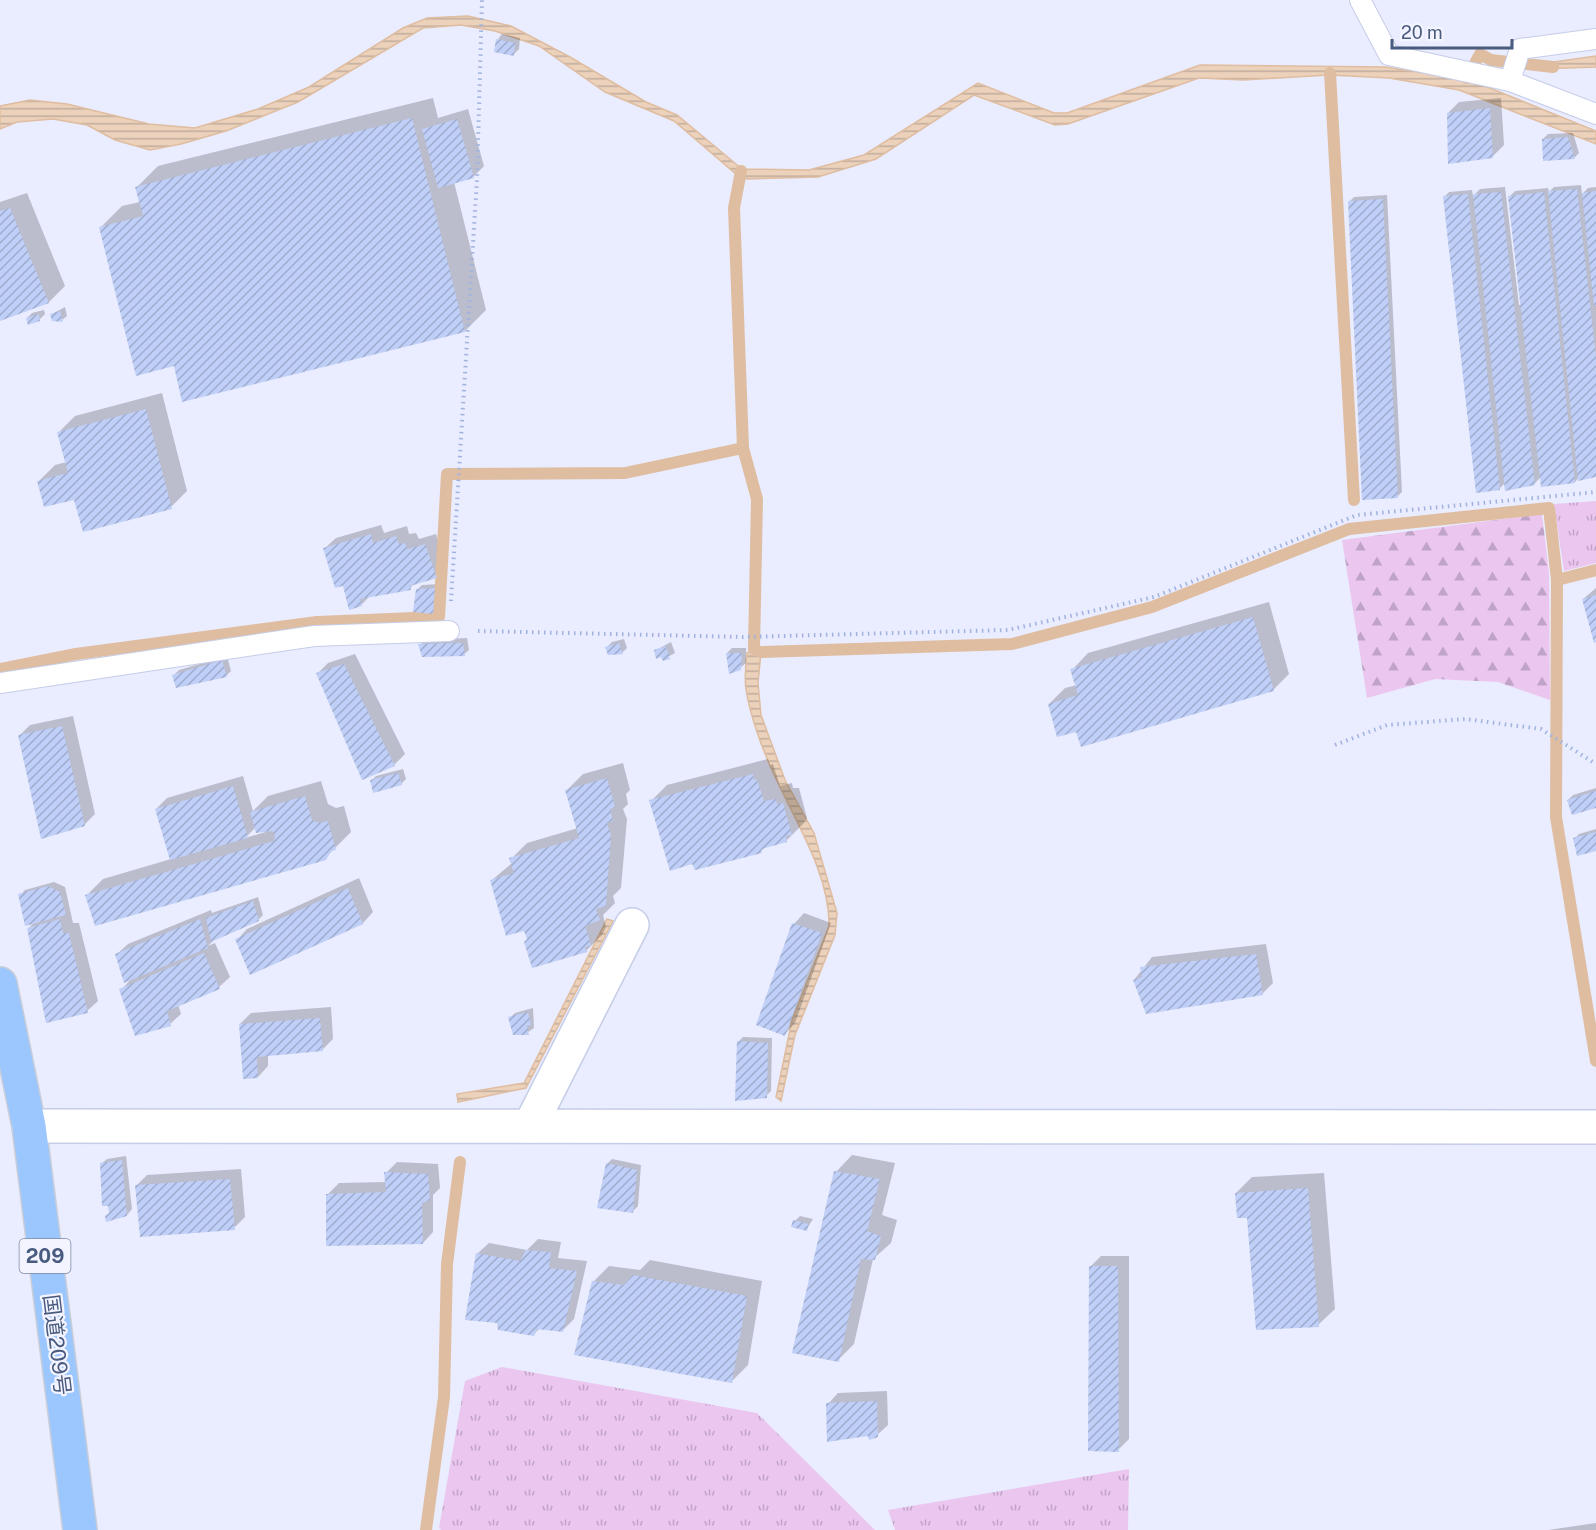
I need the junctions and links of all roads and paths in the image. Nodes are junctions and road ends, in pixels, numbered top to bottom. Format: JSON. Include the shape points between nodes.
{"nodes":[{"id":1,"x":482,"y":0,"type":"edge"},
{"id":2,"x":1360,"y":0,"type":"edge"},
{"id":3,"x":1596,"y":39,"type":"edge"},
{"id":4,"x":1510,"y":81,"type":"junction"},
{"id":5,"x":1596,"y":114,"type":"edge"},
{"id":6,"x":1596,"y":492,"type":"edge"},
{"id":7,"x":449,"y":631,"type":"junction"},
{"id":8,"x":0,"y":683,"type":"edge"},
{"id":9,"x":1335,"y":745,"type":"dead end"},
{"id":10,"x":1596,"y":764,"type":"edge"},
{"id":11,"x":632,"y":925,"type":"dead end"},
{"id":12,"x":0,"y":984,"type":"edge"},
{"id":13,"x":29,"y":1126,"type":"junction"},
{"id":14,"x":530,"y":1126,"type":"junction"},
{"id":15,"x":1596,"y":1127,"type":"edge"},
{"id":16,"x":80,"y":1530,"type":"edge"}],
"edges":[{"from":1,"to":7,"type":"path","via":[[477,179]]},
{"from":2,"to":4,"type":"lane","via":[[1389,55]]},
{"from":3,"to":4,"type":"lane","via":[[1520,49]]},
{"from":4,"to":5,"type":"lane"},
{"from":6,"to":7,"type":"path","via":[[1357,515],[1154,597],[1008,630],[743,637]]},
{"from":7,"to":8,"type":"lane","via":[[314,636]]},
{"from":9,"to":10,"type":"path","via":[[1387,725],[1465,719],[1540,729]]},
{"from":11,"to":14,"type":"street"},
{"from":12,"to":13,"type":"highway","name":"国道209号","number":"209"},
{"from":13,"to":14,"type":"street"},
{"from":13,"to":16,"type":"highway","name":"国道209号","number":"209"},
{"from":14,"to":15,"type":"street"}]}
